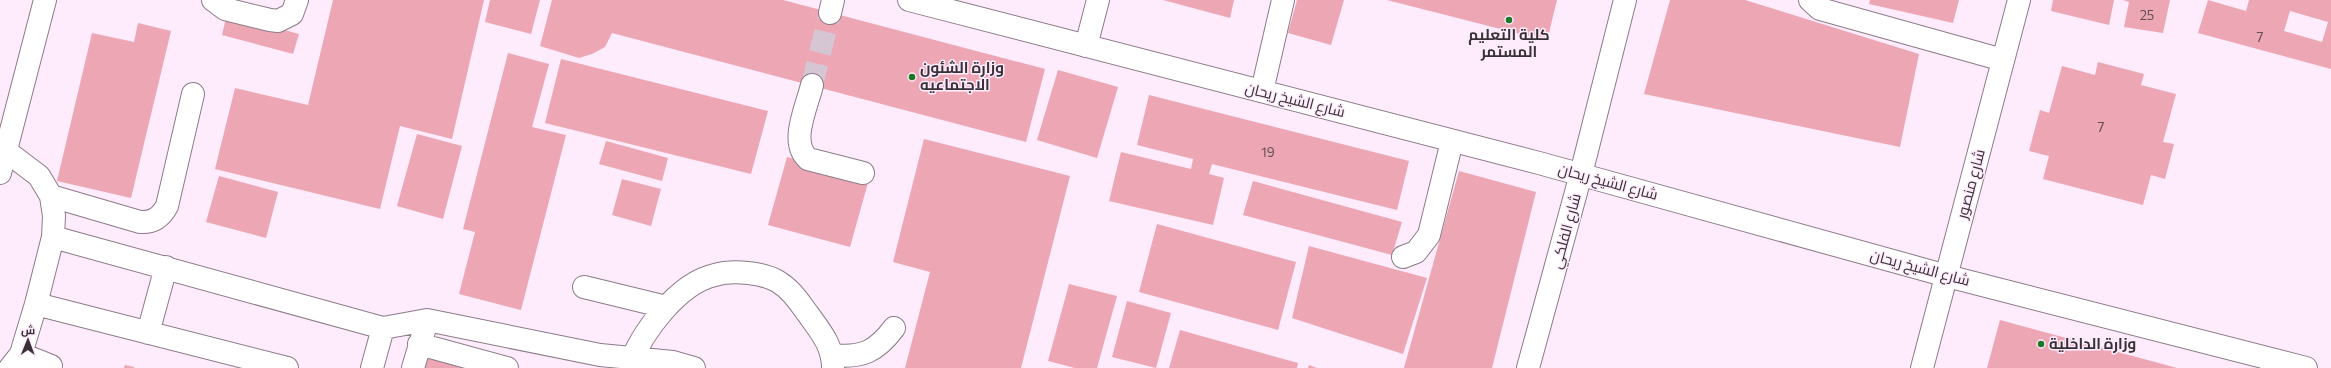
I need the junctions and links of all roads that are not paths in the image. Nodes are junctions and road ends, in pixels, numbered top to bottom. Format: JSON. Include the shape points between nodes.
{"nodes":[{"id":1,"x":45,"y":0,"type":"edge"},
{"id":2,"x":214,"y":0,"type":"edge"},
{"id":3,"x":297,"y":0,"type":"edge"},
{"id":4,"x":909,"y":0,"type":"edge"},
{"id":5,"x":1098,"y":0,"type":"edge"},
{"id":6,"x":1283,"y":0,"type":"edge"},
{"id":7,"x":1626,"y":0,"type":"edge"},
{"id":8,"x":1810,"y":0,"type":"edge"},
{"id":9,"x":2019,"y":0,"type":"edge"},
{"id":10,"x":1086,"y":46,"type":"junction"},
{"id":11,"x":2004,"y":60,"type":"junction"},
{"id":12,"x":812,"y":85,"type":"tunnel mouth"},
{"id":13,"x":1262,"y":91,"type":"junction"},
{"id":14,"x":193,"y":94,"type":"dead end"},
{"id":15,"x":1452,"y":141,"type":"junction"},
{"id":16,"x":6,"y":151,"type":"junction"},
{"id":17,"x":0,"y":173,"type":"edge"},
{"id":18,"x":863,"y":173,"type":"dead end"},
{"id":19,"x":1581,"y":174,"type":"junction"},
{"id":20,"x":51,"y":196,"type":"junction"},
{"id":21,"x":53,"y":237,"type":"junction"},
{"id":22,"x":1403,"y":257,"type":"dead end"},
{"id":23,"x":166,"y":267,"type":"junction"},
{"id":24,"x":1947,"y":276,"type":"junction"},
{"id":25,"x":584,"y":287,"type":"dead end"},
{"id":26,"x":36,"y":304,"type":"junction"},
{"id":27,"x":666,"y":307,"type":"junction"},
{"id":28,"x":427,"y":320,"type":"junction"},
{"id":29,"x":383,"y":328,"type":"junction"},
{"id":30,"x":894,"y":328,"type":"dead end"},
{"id":31,"x":148,"y":332,"type":"junction"},
{"id":32,"x":419,"y":344,"type":"junction"},
{"id":33,"x":16,"y":361,"type":"edge"},
{"id":34,"x":833,"y":361,"type":"edge"},
{"id":35,"x":631,"y":362,"type":"edge"},
{"id":36,"x":50,"y":368,"type":"edge"},
{"id":37,"x":287,"y":368,"type":"edge"},
{"id":38,"x":372,"y":368,"type":"edge"},
{"id":39,"x":413,"y":368,"type":"edge"},
{"id":40,"x":507,"y":368,"type":"edge"},
{"id":41,"x":694,"y":368,"type":"edge"},
{"id":42,"x":1528,"y":368,"type":"edge"},
{"id":43,"x":1922,"y":368,"type":"edge"},
{"id":44,"x":2306,"y":368,"type":"edge"}],
"edges":[{"from":1,"to":16,"type":"main road"},
{"from":2,"to":3,"type":"main road","via":[[225,9],[278,21],[292,14]]},
{"from":4,"to":10,"type":"main road","name":"شارع الشيخ ريحان"},
{"from":5,"to":10,"type":"main road"},
{"from":6,"to":13,"type":"main road"},
{"from":7,"to":19,"type":"main road","name":"شارع الفلكي"},
{"from":8,"to":11,"type":"main road","via":[[1820,9]]},
{"from":9,"to":11,"type":"main road","name":"شارع منصور"},
{"from":10,"to":13,"type":"main road","name":"شارع الشيخ ريحان"},
{"from":11,"to":24,"type":"main road","name":"شارع منصور"},
{"from":12,"to":18,"type":"main road","via":[[799,136],[802,153],[808,159]]},
{"from":13,"to":15,"type":"main road","name":"شارع الشيخ ريحان"},
{"from":14,"to":20,"type":"main road","via":[[167,206],[156,220],[140,222]]},
{"from":15,"to":19,"type":"main road","name":"شارع الشيخ ريحان"},
{"from":15,"to":22,"type":"main road","via":[[1429,235],[1416,252]]},
{"from":16,"to":17,"type":"main road"},
{"from":16,"to":20,"type":"main road","via":[[39,176]]},
{"from":19,"to":24,"type":"main road","name":"شارع الشيخ ريحان"},
{"from":19,"to":42,"type":"main road","name":"شارع الفلكي"},
{"from":20,"to":21,"type":"main road"},
{"from":21,"to":23,"type":"main road"},
{"from":21,"to":26,"type":"main road"},
{"from":23,"to":29,"type":"main road"},
{"from":23,"to":31,"type":"main road"},
{"from":24,"to":43,"type":"main road","name":"شارع منصور"},
{"from":24,"to":44,"type":"main road","name":"شارع الشيخ ريحان"},
{"from":25,"to":27,"type":"main road"},
{"from":26,"to":31,"type":"main road"},
{"from":26,"to":33,"type":"main road"},
{"from":27,"to":34,"type":"main road","via":[[694,284],[714,275],[739,272],[761,274],[777,281],[793,293],[826,337]]},
{"from":27,"to":35,"type":"main road","via":[[640,340]]},
{"from":28,"to":29,"type":"main road"},
{"from":28,"to":32,"type":"main road"},
{"from":28,"to":35,"type":"main road"},
{"from":29,"to":38,"type":"main road"},
{"from":30,"to":34,"type":"main road","via":[[884,342],[868,352]]},
{"from":31,"to":37,"type":"main road"},
{"from":32,"to":39,"type":"main road"},
{"from":32,"to":40,"type":"main road"},
{"from":33,"to":36,"type":"main road","via":[[51,366]]},
{"from":35,"to":41,"type":"main road","via":[[673,362]]}]}
